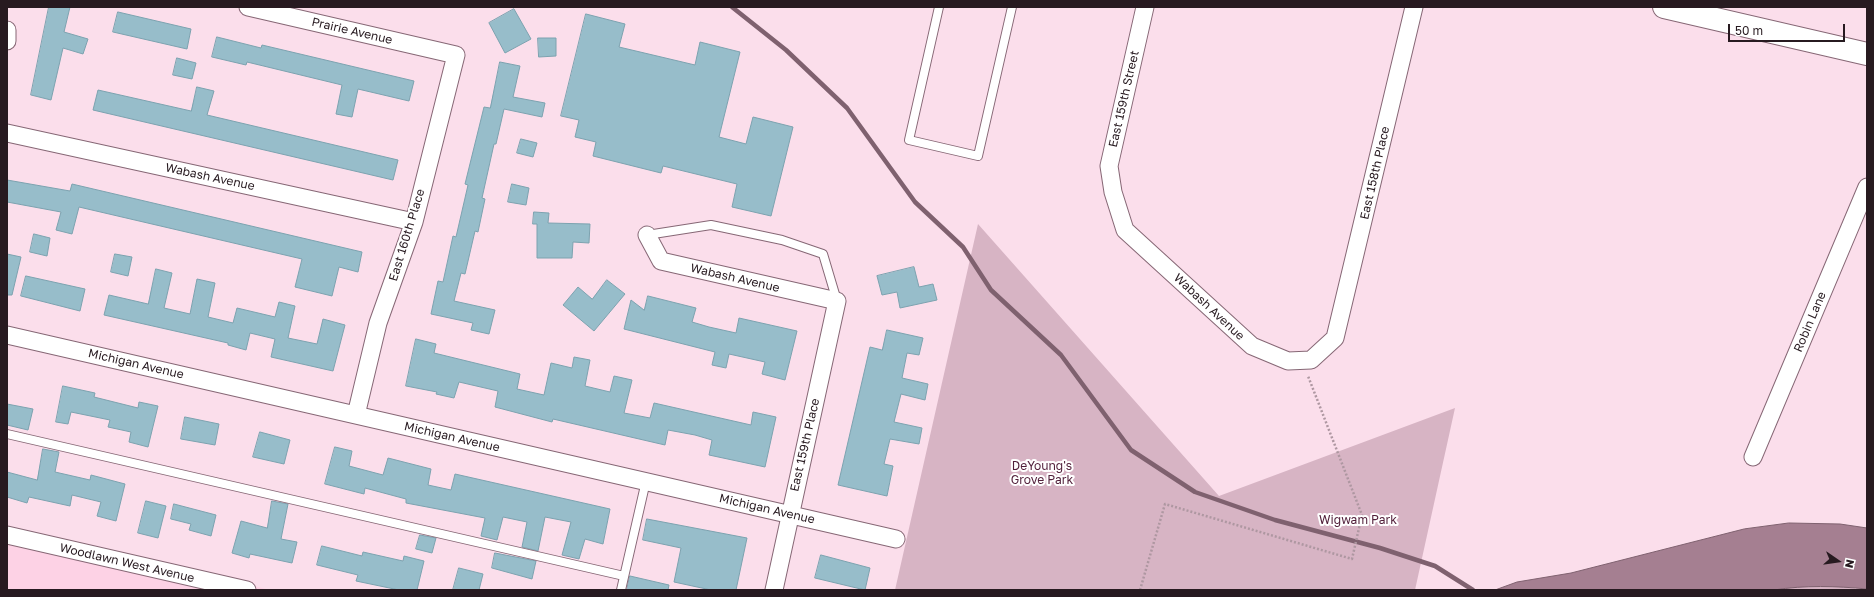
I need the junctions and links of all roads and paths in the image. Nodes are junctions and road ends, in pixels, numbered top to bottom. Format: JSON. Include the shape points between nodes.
{"nodes":[{"id":1,"x":248,"y":7,"type":"edge"},
{"id":2,"x":939,"y":7,"type":"edge"},
{"id":3,"x":1012,"y":7,"type":"edge"},
{"id":4,"x":1145,"y":7,"type":"edge"},
{"id":5,"x":1414,"y":7,"type":"edge"},
{"id":6,"x":1664,"y":7,"type":"edge"},
{"id":7,"x":7,"y":30,"type":"edge"},
{"id":8,"x":7,"y":41,"type":"edge"},
{"id":9,"x":1867,"y":54,"type":"edge"},
{"id":10,"x":456,"y":55,"type":"joint"},
{"id":11,"x":7,"y":133,"type":"edge"},
{"id":12,"x":1867,"y":187,"type":"edge"},
{"id":13,"x":1112,"y":192,"type":"joint"},
{"id":14,"x":414,"y":222,"type":"junction"},
{"id":15,"x":647,"y":235,"type":"joint"},
{"id":16,"x":837,"y":301,"type":"junction"},
{"id":17,"x":7,"y":335,"type":"edge"},
{"id":18,"x":1335,"y":338,"type":"joint"},
{"id":19,"x":1302,"y":360,"type":"junction"},
{"id":20,"x":356,"y":415,"type":"junction"},
{"id":21,"x":7,"y":434,"type":"edge"},
{"id":22,"x":1753,"y":457,"type":"dead end"},
{"id":23,"x":646,"y":481,"type":"junction"},
{"id":24,"x":790,"y":514,"type":"junction"},
{"id":25,"x":7,"y":535,"type":"edge"},
{"id":26,"x":896,"y":539,"type":"dead end"},
{"id":27,"x":624,"y":576,"type":"junction"},
{"id":28,"x":247,"y":590,"type":"edge"},
{"id":29,"x":621,"y":590,"type":"edge"},
{"id":30,"x":774,"y":590,"type":"edge"},
{"id":31,"x":1140,"y":590,"type":"edge"}],
"edges":[{"from":1,"to":10,"type":"street","name":"Prairie Avenue"},
{"from":2,"to":3,"type":"lane","via":[[909,140],[978,156]]},
{"from":4,"to":13,"type":"street","name":"East 159th Street","via":[[1109,166]]},
{"from":5,"to":18,"type":"street","name":"East 158th Place"},
{"from":6,"to":9,"type":"main road"},
{"from":7,"to":8,"type":"street"},
{"from":10,"to":14,"type":"street","name":"East 160th Place"},
{"from":11,"to":14,"type":"street","name":"Wabash Avenue"},
{"from":12,"to":22,"type":"street","name":"Robin Lane"},
{"from":13,"to":19,"type":"street","name":"Wabash Avenue","via":[[1125,230],[1252,346],[1288,361]]},
{"from":14,"to":20,"type":"street","name":"East 160th Place","via":[[378,323]]},
{"from":15,"to":16,"type":"street","name":"Wabash Avenue","via":[[661,261]]},
{"from":15,"to":16,"type":"lane","via":[[711,225],[782,240],[823,254]]},
{"from":16,"to":24,"type":"street","name":"East 159th Place"},
{"from":17,"to":20,"type":"street","name":"Michigan Avenue"},
{"from":18,"to":19,"type":"street","name":"Wabash Avenue","via":[[1311,360]]},
{"from":19,"to":31,"type":"path","via":[[1362,515],[1352,560],[1165,504]]},
{"from":20,"to":23,"type":"street","name":"Michigan Avenue"},
{"from":21,"to":27,"type":"lane"},
{"from":23,"to":24,"type":"street","name":"Michigan Avenue"},
{"from":23,"to":27,"type":"lane"},
{"from":24,"to":26,"type":"street","name":"Michigan Avenue"},
{"from":24,"to":30,"type":"street","name":"East 159th Place"},
{"from":25,"to":28,"type":"street","name":"Woodlawn West Avenue"},
{"from":27,"to":29,"type":"lane"}]}
